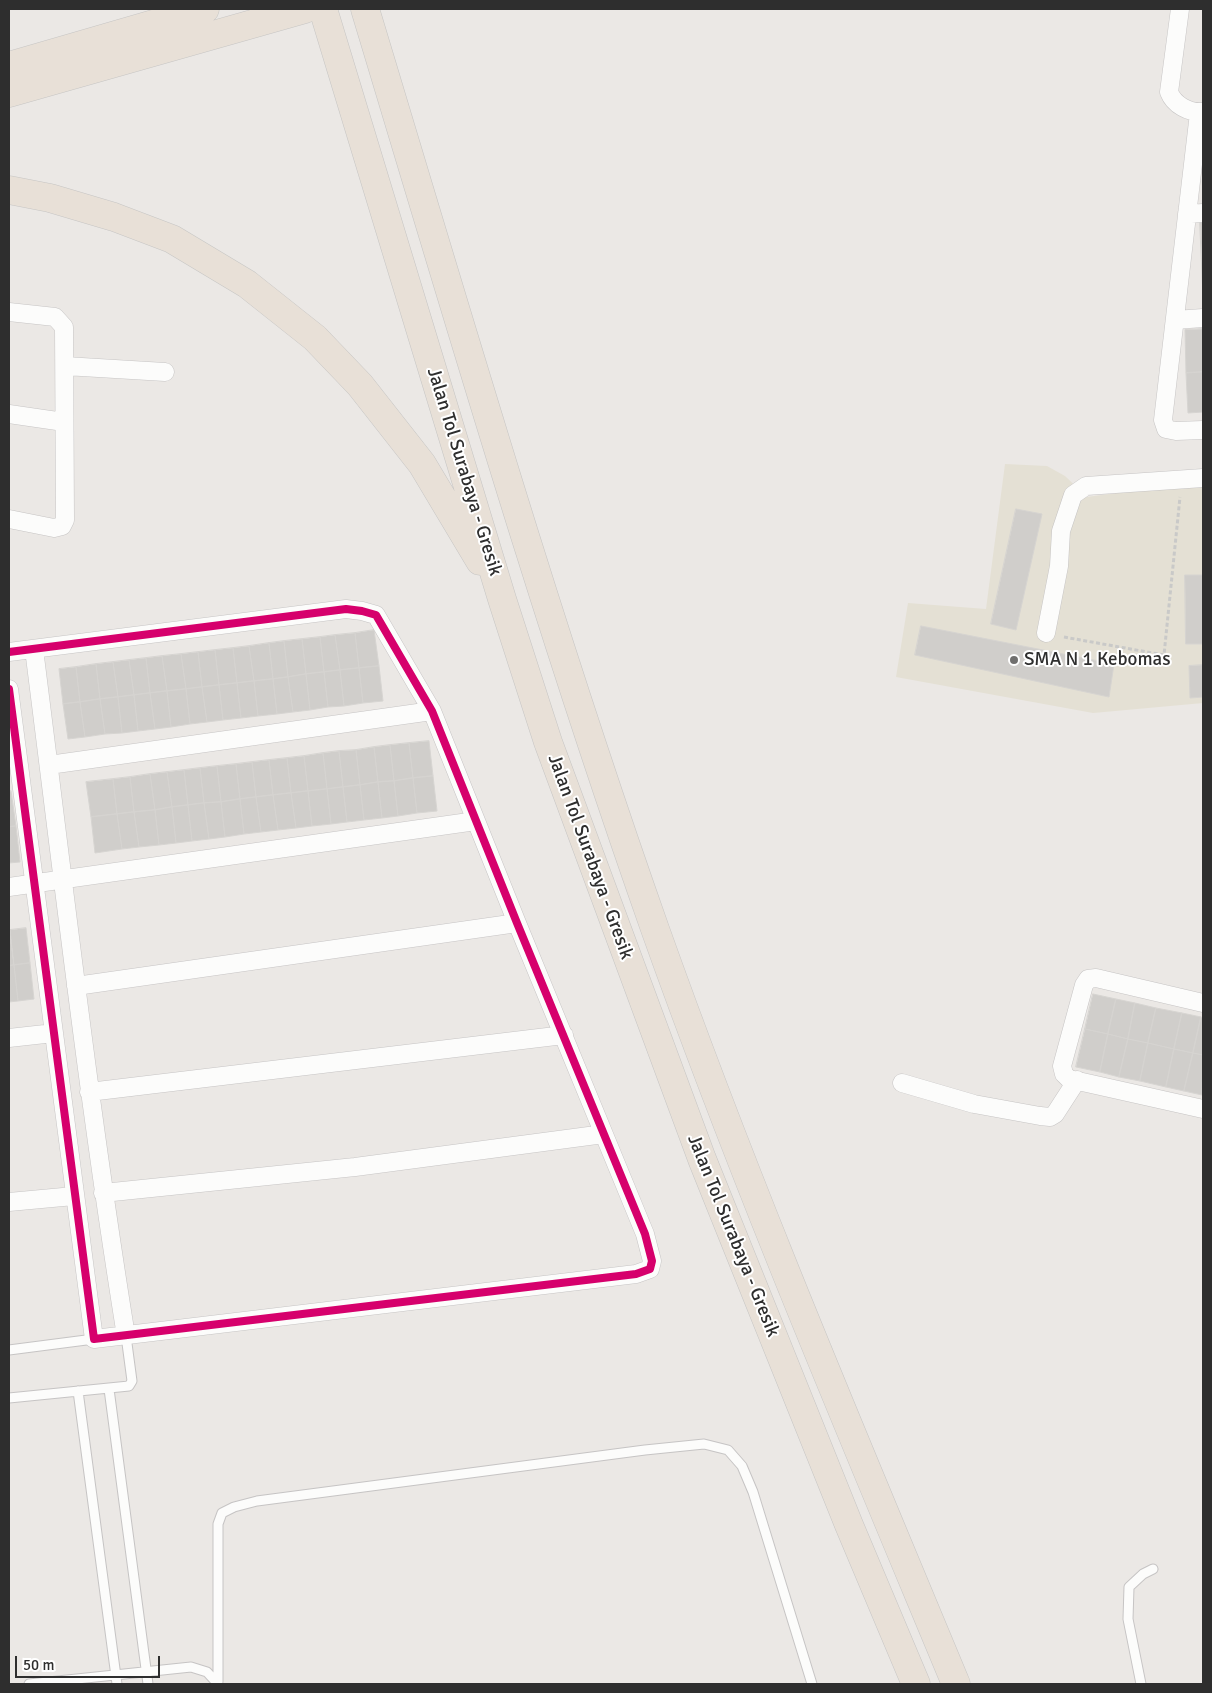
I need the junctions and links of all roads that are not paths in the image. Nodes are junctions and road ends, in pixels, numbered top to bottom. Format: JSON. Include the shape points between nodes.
{"nodes":[{"id":1,"x":205,"y":9,"type":"edge"},
{"id":2,"x":305,"y":9,"type":"edge"},
{"id":3,"x":323,"y":9,"type":"edge"},
{"id":4,"x":365,"y":9,"type":"edge"},
{"id":5,"x":1180,"y":9,"type":"edge"},
{"id":6,"x":9,"y":66,"type":"edge"},
{"id":7,"x":9,"y":93,"type":"edge"},
{"id":8,"x":1201,"y":113,"type":"edge"},
{"id":9,"x":9,"y":190,"type":"edge"},
{"id":10,"x":1195,"y":214,"type":"edge"},
{"id":11,"x":9,"y":312,"type":"edge"},
{"id":12,"x":1203,"y":318,"type":"edge"},
{"id":13,"x":1175,"y":320,"type":"junction"},
{"id":14,"x":65,"y":366,"type":"junction"},
{"id":15,"x":165,"y":372,"type":"dead end"},
{"id":16,"x":9,"y":414,"type":"edge"},
{"id":17,"x":64,"y":422,"type":"junction"},
{"id":18,"x":1203,"y":430,"type":"edge"},
{"id":19,"x":1203,"y":478,"type":"edge"},
{"id":20,"x":9,"y":519,"type":"edge"},
{"id":21,"x":502,"y":599,"type":"junction"},
{"id":22,"x":1046,"y":633,"type":"road end"},
{"id":23,"x":34,"y":649,"type":"junction"},
{"id":24,"x":9,"y":652,"type":"edge"},
{"id":25,"x":9,"y":689,"type":"edge"},
{"id":26,"x":432,"y":711,"type":"junction"},
{"id":27,"x":49,"y":765,"type":"junction"},
{"id":28,"x":14,"y":774,"type":"edge"},
{"id":29,"x":476,"y":822,"type":"junction"},
{"id":30,"x":63,"y":880,"type":"junction"},
{"id":31,"x":34,"y":884,"type":"junction"},
{"id":32,"x":9,"y":888,"type":"edge"},
{"id":33,"x":517,"y":923,"type":"junction"},
{"id":34,"x":76,"y":986,"type":"junction"},
{"id":35,"x":1203,"y":1003,"type":"edge"},
{"id":36,"x":54,"y":1033,"type":"junction"},
{"id":37,"x":564,"y":1035,"type":"junction"},
{"id":38,"x":9,"y":1038,"type":"edge"},
{"id":39,"x":1077,"y":1080,"type":"junction"},
{"id":40,"x":902,"y":1082,"type":"dead end"},
{"id":41,"x":89,"y":1092,"type":"junction"},
{"id":42,"x":1203,"y":1109,"type":"edge"},
{"id":43,"x":604,"y":1134,"type":"junction"},
{"id":44,"x":103,"y":1193,"type":"junction"},
{"id":45,"x":74,"y":1196,"type":"junction"},
{"id":46,"x":9,"y":1202,"type":"edge"},
{"id":47,"x":126,"y":1336,"type":"junction"},
{"id":48,"x":94,"y":1339,"type":"junction"},
{"id":49,"x":9,"y":1350,"type":"edge"},
{"id":50,"x":109,"y":1388,"type":"junction"},
{"id":51,"x":78,"y":1391,"type":"junction"},
{"id":52,"x":9,"y":1398,"type":"edge"},
{"id":53,"x":1153,"y":1569,"type":"dead end"},
{"id":54,"x":146,"y":1671,"type":"junction"},
{"id":55,"x":117,"y":1680,"type":"edge"},
{"id":56,"x":218,"y":1683,"type":"edge"},
{"id":57,"x":29,"y":1684,"type":"edge"},
{"id":58,"x":148,"y":1684,"type":"edge"},
{"id":59,"x":812,"y":1684,"type":"edge"},
{"id":60,"x":916,"y":1684,"type":"edge"},
{"id":61,"x":956,"y":1684,"type":"edge"},
{"id":62,"x":1141,"y":1684,"type":"edge"}],
"edges":[{"from":1,"to":6,"type":"highway"},
{"from":2,"to":7,"type":"highway"},
{"from":3,"to":21,"type":"highway","name":"Jalan Tol Surabaya - Gresik"},
{"from":4,"to":61,"type":"highway","name":"Jalan Tol Surabaya - Gresik","via":[[542,594],[656,930],[751,1184]]},
{"from":5,"to":8,"type":"street","via":[[1169,92],[1179,106]]},
{"from":8,"to":10,"type":"street"},
{"from":9,"to":21,"type":"highway","via":[[105,214],[172,239],[247,284],[315,338],[360,385],[422,464]]},
{"from":10,"to":13,"type":"street"},
{"from":11,"to":14,"type":"street","via":[[55,317],[60,321],[64,327]]},
{"from":12,"to":13,"type":"street"},
{"from":13,"to":18,"type":"street","via":[[1163,420],[1166,429]]},
{"from":14,"to":15,"type":"street"},
{"from":14,"to":17,"type":"street"},
{"from":16,"to":17,"type":"street"},
{"from":17,"to":20,"type":"street","via":[[64,524],[54,528]]},
{"from":19,"to":22,"type":"street","via":[[1086,486],[1073,495],[1061,530]]},
{"from":21,"to":60,"type":"highway","name":"Jalan Tol Surabaya - Gresik","via":[[548,742],[702,1159]]},
{"from":23,"to":24,"type":"street"},
{"from":23,"to":26,"type":"street","via":[[346,609],[362,610],[376,615]]},
{"from":23,"to":27,"type":"street"},
{"from":25,"to":28,"type":"street"},
{"from":26,"to":27,"type":"street"},
{"from":26,"to":29,"type":"street"},
{"from":27,"to":30,"type":"street"},
{"from":28,"to":31,"type":"street"},
{"from":29,"to":30,"type":"street"},
{"from":29,"to":33,"type":"street"},
{"from":30,"to":31,"type":"street"},
{"from":30,"to":34,"type":"street"},
{"from":31,"to":32,"type":"street"},
{"from":31,"to":36,"type":"street"},
{"from":33,"to":34,"type":"street"},
{"from":33,"to":37,"type":"street"},
{"from":34,"to":41,"type":"street"},
{"from":35,"to":39,"type":"street","via":[[1096,978],[1088,980],[1062,1066],[1069,1079]]},
{"from":36,"to":38,"type":"street"},
{"from":36,"to":45,"type":"street"},
{"from":37,"to":41,"type":"street"},
{"from":37,"to":43,"type":"street"},
{"from":39,"to":40,"type":"street","via":[[1050,1117],[974,1104]]},
{"from":39,"to":42,"type":"street"},
{"from":41,"to":44,"type":"street"},
{"from":43,"to":44,"type":"street","via":[[355,1167]]},
{"from":43,"to":47,"type":"street","via":[[645,1234],[652,1264],[648,1270]]},
{"from":44,"to":47,"type":"street"},
{"from":45,"to":46,"type":"street"},
{"from":45,"to":48,"type":"street"},
{"from":47,"to":48,"type":"street"},
{"from":47,"to":50,"type":"lane","via":[[131,1384]]},
{"from":48,"to":49,"type":"lane"},
{"from":50,"to":51,"type":"lane"},
{"from":50,"to":54,"type":"lane"},
{"from":51,"to":52,"type":"lane"},
{"from":51,"to":55,"type":"lane"},
{"from":53,"to":62,"type":"lane","via":[[1129,1587],[1128,1619]]},
{"from":54,"to":55,"type":"lane"},
{"from":54,"to":56,"type":"lane","via":[[191,1667],[207,1672]]},
{"from":54,"to":58,"type":"lane"},
{"from":55,"to":57,"type":"lane"},
{"from":56,"to":59,"type":"lane","via":[[218,1524],[222,1513],[234,1507],[257,1501],[704,1444],[728,1450],[742,1466],[753,1492]]}]}
